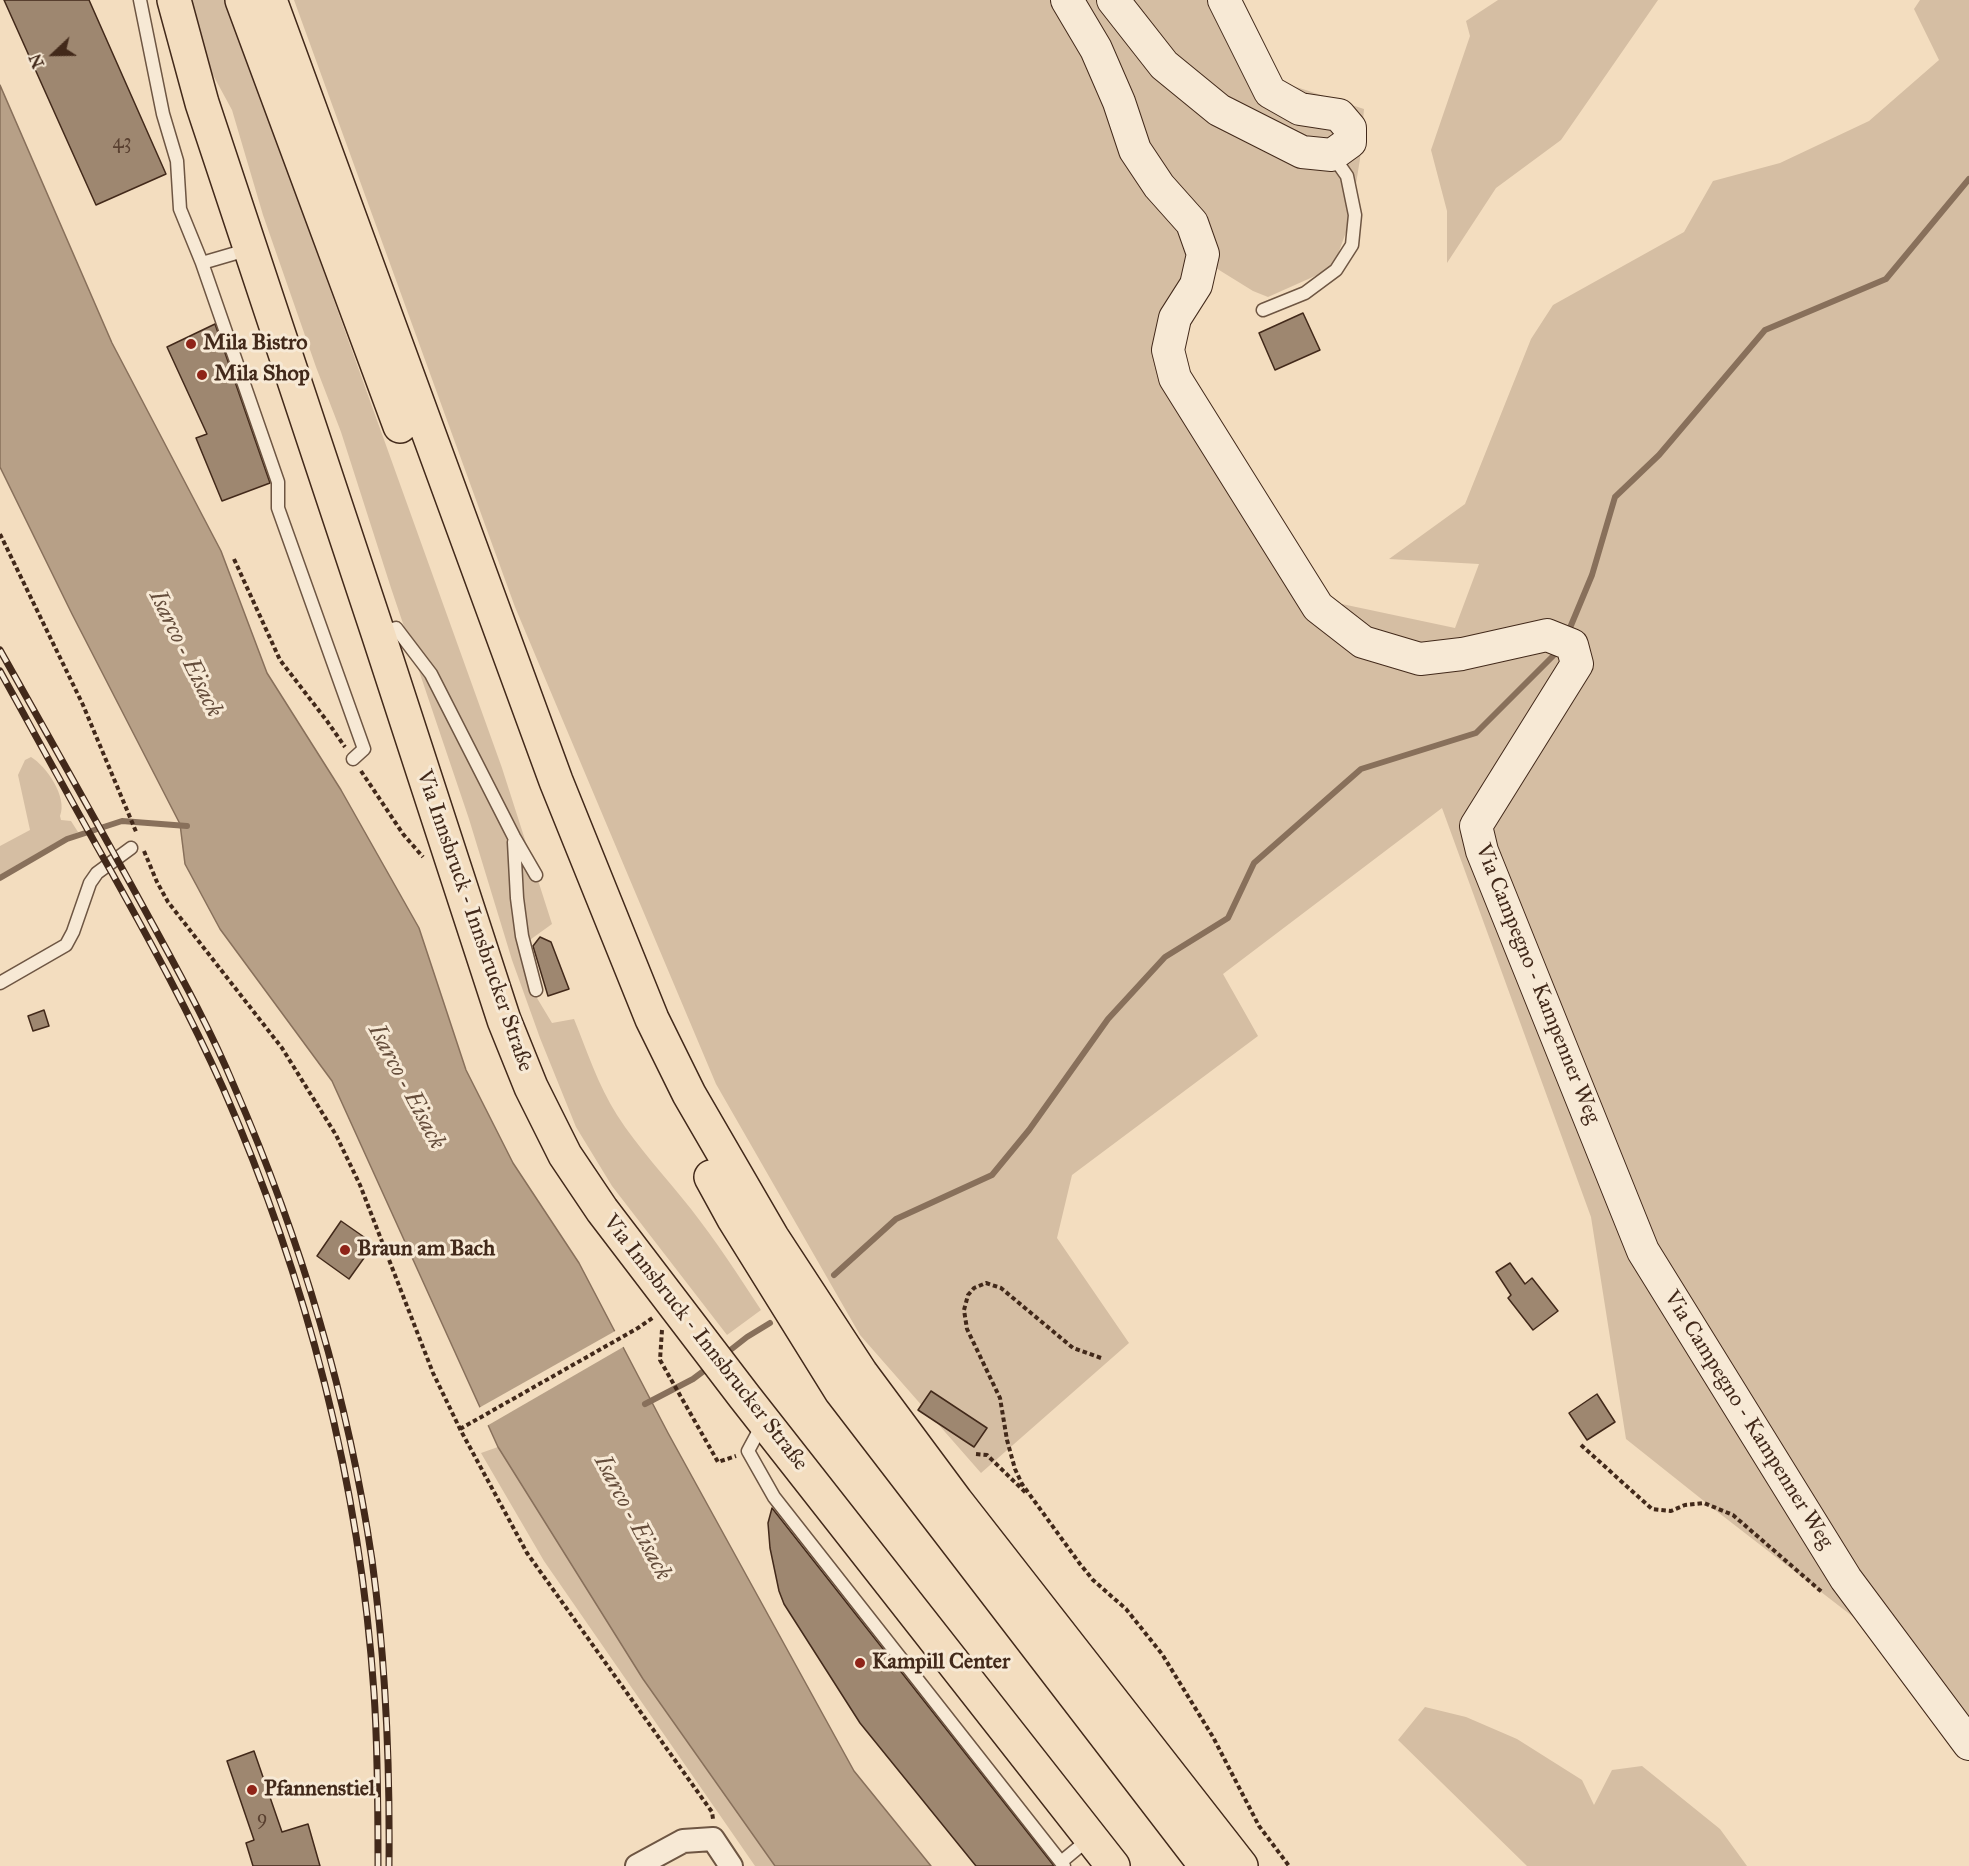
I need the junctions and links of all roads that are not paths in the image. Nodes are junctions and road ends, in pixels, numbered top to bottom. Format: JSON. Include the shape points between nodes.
{"nodes":[{"id":1,"x":140,"y":0,"type":"edge"},
{"id":2,"x":174,"y":0,"type":"edge"},
{"id":3,"x":242,"y":0,"type":"edge"},
{"id":4,"x":270,"y":0,"type":"edge"},
{"id":5,"x":1067,"y":0,"type":"edge"},
{"id":6,"x":1113,"y":0,"type":"edge"},
{"id":7,"x":1224,"y":0,"type":"edge"},
{"id":8,"x":1332,"y":155,"type":"junction"},
{"id":9,"x":251,"y":249,"type":"junction"},
{"id":10,"x":202,"y":263,"type":"junction"},
{"id":11,"x":1263,"y":310,"type":"dead end"},
{"id":12,"x":378,"y":633,"type":"junction"},
{"id":13,"x":353,"y":759,"type":"road end"},
{"id":14,"x":514,"y":837,"type":"junction"},
{"id":15,"x":131,"y":848,"type":"dead end"},
{"id":16,"x":536,"y":875,"type":"dead end"},
{"id":17,"x":0,"y":983,"type":"edge"},
{"id":18,"x":536,"y":990,"type":"dead end"},
{"id":19,"x":764,"y":1421,"type":"junction"},
{"id":20,"x":1969,"y":1744,"type":"edge"},
{"id":21,"x":1091,"y":1838,"type":"junction"},
{"id":22,"x":1063,"y":1864,"type":"edge"},
{"id":23,"x":637,"y":1866,"type":"edge"},
{"id":24,"x":731,"y":1866,"type":"edge"},
{"id":25,"x":1113,"y":1866,"type":"edge"},
{"id":26,"x":1206,"y":1866,"type":"edge"},
{"id":27,"x":1241,"y":1866,"type":"edge"}],
"edges":[{"from":1,"to":10,"type":"lane","via":[[163,114],[177,161],[180,208]]},
{"from":2,"to":9,"type":"main road","name":"Via Innsbruck - Innsbrucker Straße","via":[[202,103]]},
{"from":3,"to":26,"type":"main road","via":[[536,788],[634,1033],[734,1219],[841,1391]]},
{"from":4,"to":27,"type":"main road","via":[[556,781],[652,1018],[689,1094],[772,1238],[868,1382]]},
{"from":5,"to":20,"type":"street","name":"Via Campegno - Kampenner Weg","via":[[1096,49],[1135,150],[1191,223],[1203,254],[1196,285],[1175,318],[1168,350],[1175,378],[1318,607],[1363,642],[1420,659],[1462,654],[1547,634],[1572,645],[1577,664],[1476,826],[1482,851],[1643,1251],[1846,1579]]},
{"from":6,"to":8,"type":"street","via":[[1164,65],[1219,110],[1302,152]]},
{"from":7,"to":8,"type":"street","via":[[1270,92],[1300,109],[1339,115],[1350,128],[1350,142]]},
{"from":8,"to":11,"type":"lane","via":[[1347,176],[1355,215],[1352,245],[1336,270],[1305,293]]},
{"from":9,"to":10,"type":"lane"},
{"from":9,"to":12,"type":"main road","name":"Via Innsbruck - Innsbrucker Straße"},
{"from":10,"to":13,"type":"lane","via":[[278,482],[278,508],[364,749]]},
{"from":12,"to":14,"type":"lane","via":[[396,628],[431,674]]},
{"from":12,"to":19,"type":"main road","name":"Via Innsbruck - Innsbrucker Straße","via":[[504,1020],[531,1088],[565,1155],[602,1210]]},
{"from":14,"to":16,"type":"lane"},
{"from":14,"to":18,"type":"lane","via":[[522,936]]},
{"from":15,"to":17,"type":"lane","via":[[90,883],[66,945]]},
{"from":19,"to":21,"type":"main road","name":"Via Innsbruck - Innsbrucker Straße"},
{"from":19,"to":22,"type":"lane","via":[[748,1451],[774,1497]]},
{"from":21,"to":22,"type":"lane"},
{"from":21,"to":25,"type":"main road","name":"Via Innsbruck - Innsbrucker Straße"},
{"from":23,"to":24,"type":"street","via":[[683,1841],[713,1839]]}]}
